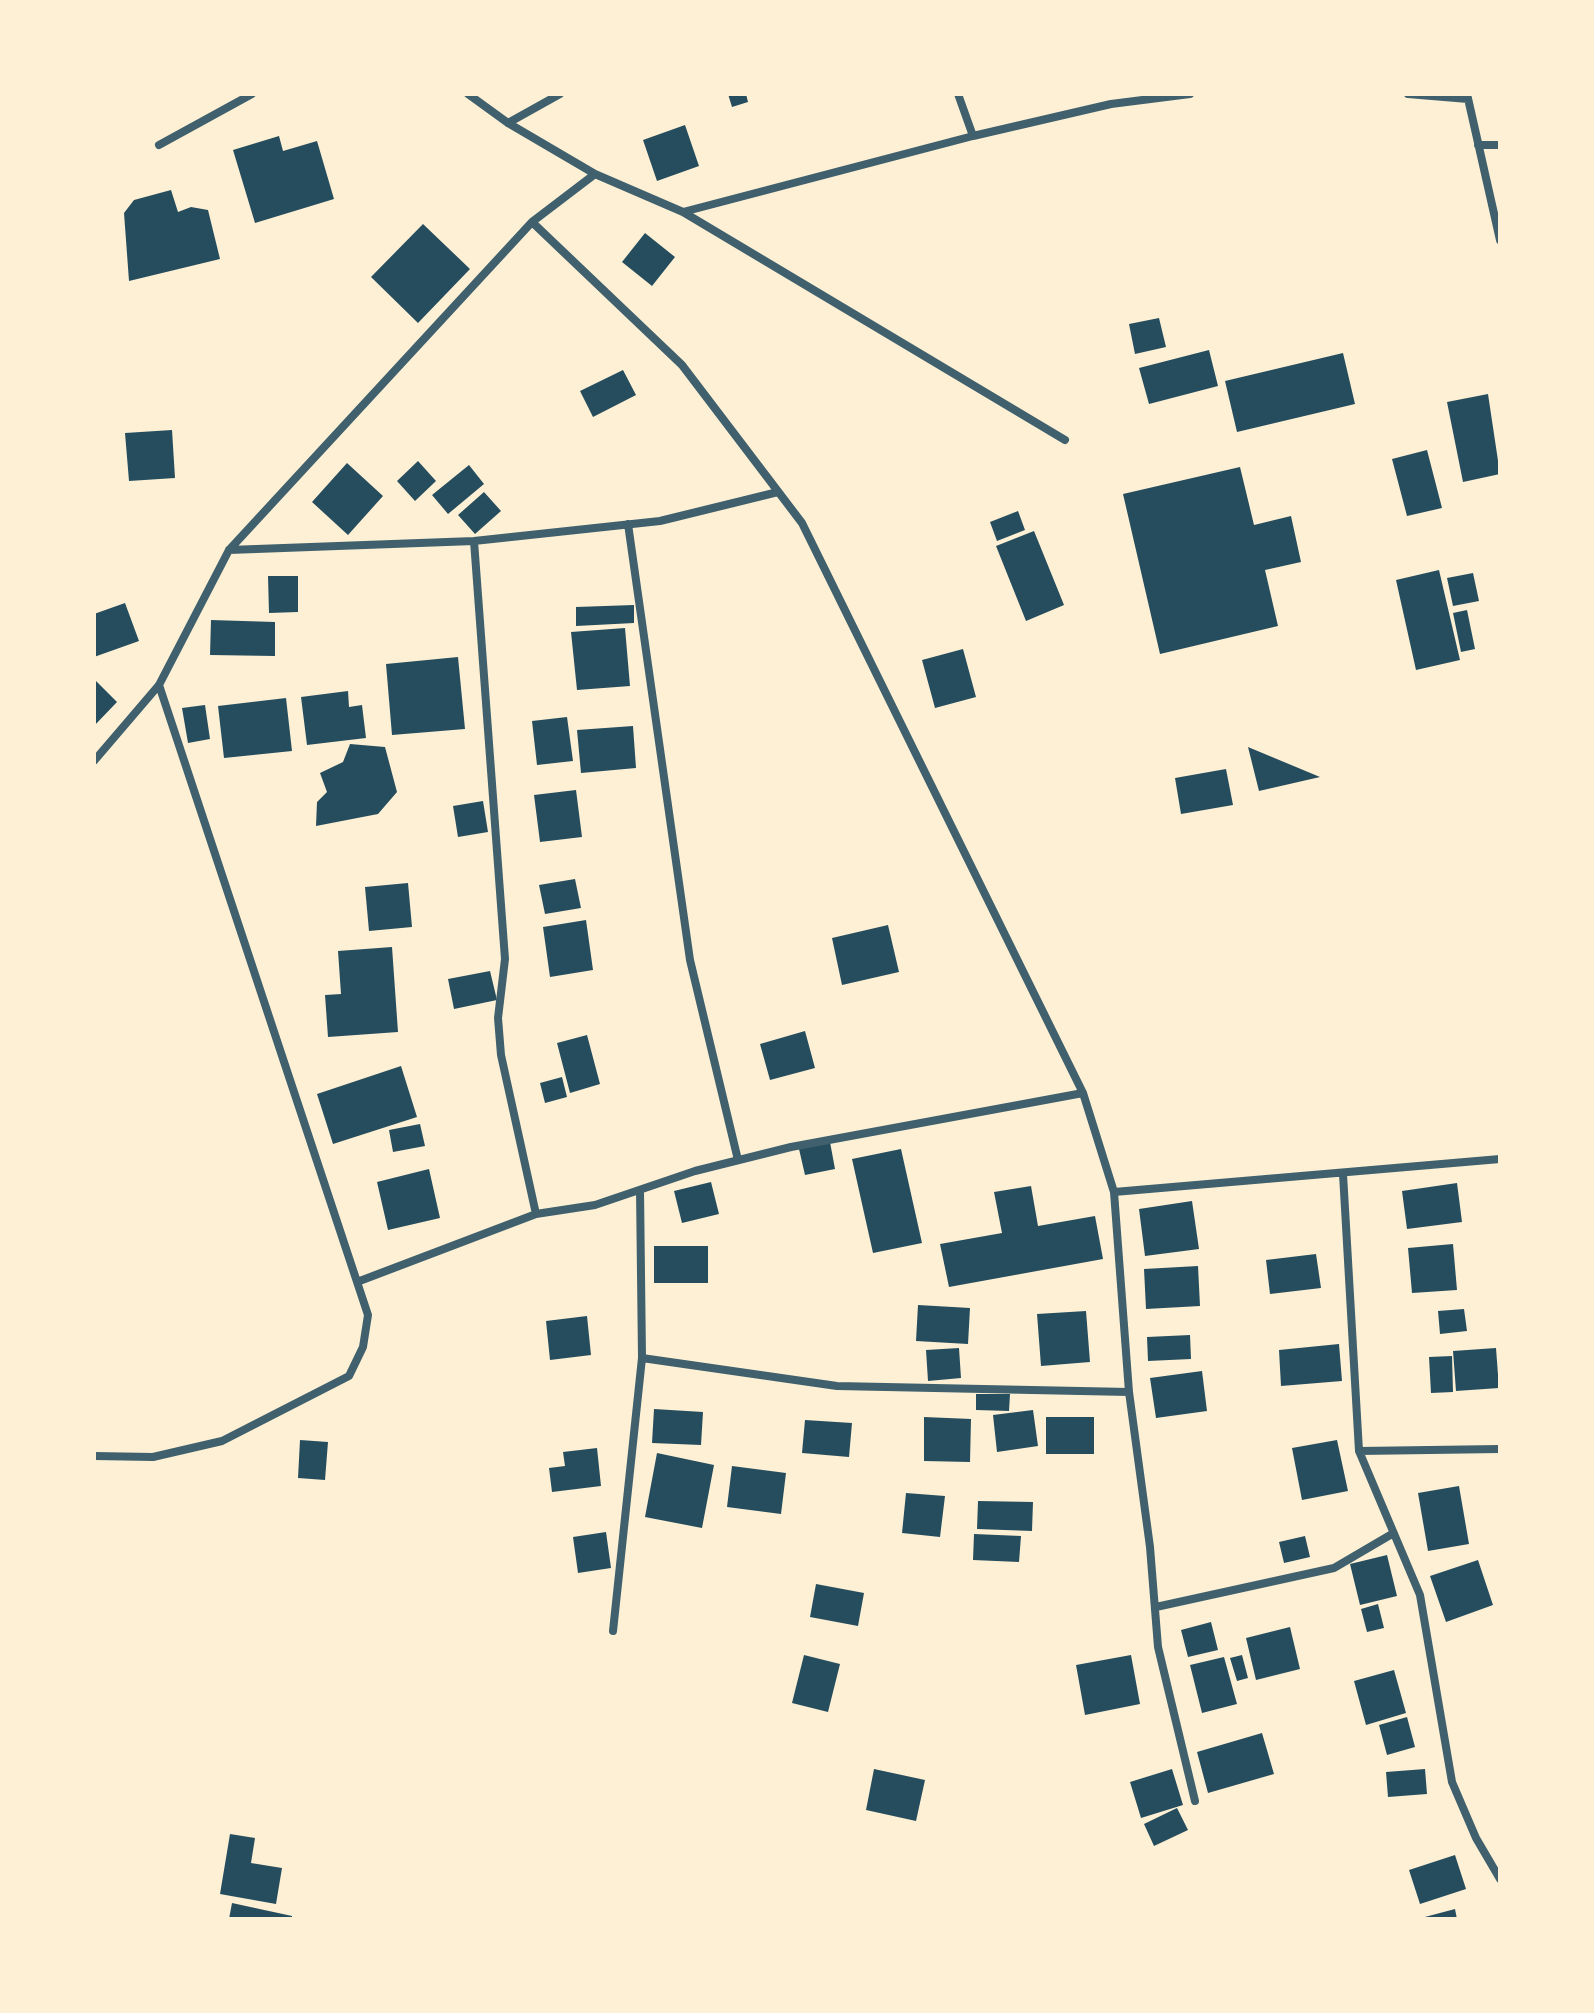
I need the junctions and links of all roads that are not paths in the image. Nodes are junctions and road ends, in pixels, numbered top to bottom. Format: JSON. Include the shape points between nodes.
{"nodes":[{"id":1,"x":252,"y":94,"type":"edge"},
{"id":2,"x":468,"y":94,"type":"edge"},
{"id":3,"x":560,"y":94,"type":"edge"},
{"id":4,"x":958,"y":94,"type":"edge"},
{"id":5,"x":1190,"y":94,"type":"edge"},
{"id":6,"x":1408,"y":94,"type":"edge"},
{"id":7,"x":1467,"y":97,"type":"edge"},
{"id":8,"x":508,"y":123,"type":"junction"},
{"id":9,"x":973,"y":136,"type":"junction"},
{"id":10,"x":159,"y":145,"type":"dead end"},
{"id":11,"x":1478,"y":145,"type":"junction"},
{"id":12,"x":1500,"y":145,"type":"edge"},
{"id":13,"x":595,"y":174,"type":"junction"},
{"id":14,"x":683,"y":212,"type":"junction"},
{"id":15,"x":532,"y":222,"type":"junction"},
{"id":16,"x":1500,"y":240,"type":"edge"},
{"id":17,"x":1065,"y":440,"type":"dead end"},
{"id":18,"x":778,"y":492,"type":"junction"},
{"id":19,"x":628,"y":524,"type":"junction"},
{"id":20,"x":474,"y":541,"type":"junction"},
{"id":21,"x":229,"y":550,"type":"junction"},
{"id":22,"x":159,"y":685,"type":"junction"},
{"id":23,"x":94,"y":761,"type":"edge"},
{"id":24,"x":1083,"y":1093,"type":"junction"},
{"id":25,"x":1500,"y":1159,"type":"edge"},
{"id":26,"x":738,"y":1160,"type":"junction"},
{"id":27,"x":1343,"y":1174,"type":"junction"},
{"id":28,"x":640,"y":1190,"type":"junction"},
{"id":29,"x":1114,"y":1192,"type":"junction"},
{"id":30,"x":536,"y":1214,"type":"junction"},
{"id":31,"x":357,"y":1282,"type":"junction"},
{"id":32,"x":642,"y":1358,"type":"junction"},
{"id":33,"x":1129,"y":1392,"type":"junction"},
{"id":34,"x":1500,"y":1449,"type":"edge"},
{"id":35,"x":1359,"y":1451,"type":"junction"},
{"id":36,"x":94,"y":1456,"type":"edge"},
{"id":37,"x":1392,"y":1534,"type":"junction"},
{"id":38,"x":1156,"y":1607,"type":"junction"},
{"id":39,"x":613,"y":1631,"type":"dead end"},
{"id":40,"x":1195,"y":1801,"type":"dead end"},
{"id":41,"x":1500,"y":1879,"type":"edge"}],
"edges":[{"from":1,"to":10,"type":"street"},
{"from":2,"to":8,"type":"street"},
{"from":3,"to":8,"type":"street"},
{"from":4,"to":9,"type":"street"},
{"from":5,"to":9,"type":"street","via":[[1111,104]]},
{"from":6,"to":7,"type":"street"},
{"from":7,"to":11,"type":"street"},
{"from":8,"to":13,"type":"street"},
{"from":9,"to":14,"type":"street"},
{"from":11,"to":12,"type":"street"},
{"from":11,"to":16,"type":"street"},
{"from":13,"to":14,"type":"street"},
{"from":13,"to":15,"type":"street"},
{"from":14,"to":17,"type":"street"},
{"from":15,"to":18,"type":"street","via":[[682,365]]},
{"from":15,"to":21,"type":"street"},
{"from":18,"to":19,"type":"street"},
{"from":18,"to":24,"type":"street","via":[[802,523]]},
{"from":19,"to":20,"type":"street"},
{"from":19,"to":26,"type":"street","via":[[690,960]]},
{"from":20,"to":21,"type":"street"},
{"from":20,"to":30,"type":"street","via":[[505,959],[498,1018],[501,1055]]},
{"from":21,"to":22,"type":"street"},
{"from":22,"to":23,"type":"street"},
{"from":22,"to":31,"type":"street"},
{"from":24,"to":26,"type":"street"},
{"from":24,"to":29,"type":"street"},
{"from":25,"to":27,"type":"street"},
{"from":26,"to":28,"type":"street"},
{"from":27,"to":29,"type":"street"},
{"from":27,"to":35,"type":"street"},
{"from":28,"to":30,"type":"street","via":[[595,1205]]},
{"from":28,"to":32,"type":"street"},
{"from":29,"to":33,"type":"street"},
{"from":30,"to":31,"type":"street"},
{"from":31,"to":36,"type":"street","via":[[368,1315],[363,1347],[349,1376],[222,1441],[153,1457]]},
{"from":32,"to":33,"type":"street","via":[[837,1386]]},
{"from":32,"to":39,"type":"street"},
{"from":33,"to":38,"type":"street"},
{"from":34,"to":35,"type":"street"},
{"from":35,"to":37,"type":"street"},
{"from":37,"to":38,"type":"street","via":[[1334,1568]]},
{"from":37,"to":41,"type":"street","via":[[1420,1595],[1452,1782]]},
{"from":38,"to":40,"type":"street","via":[[1158,1647]]}]}
